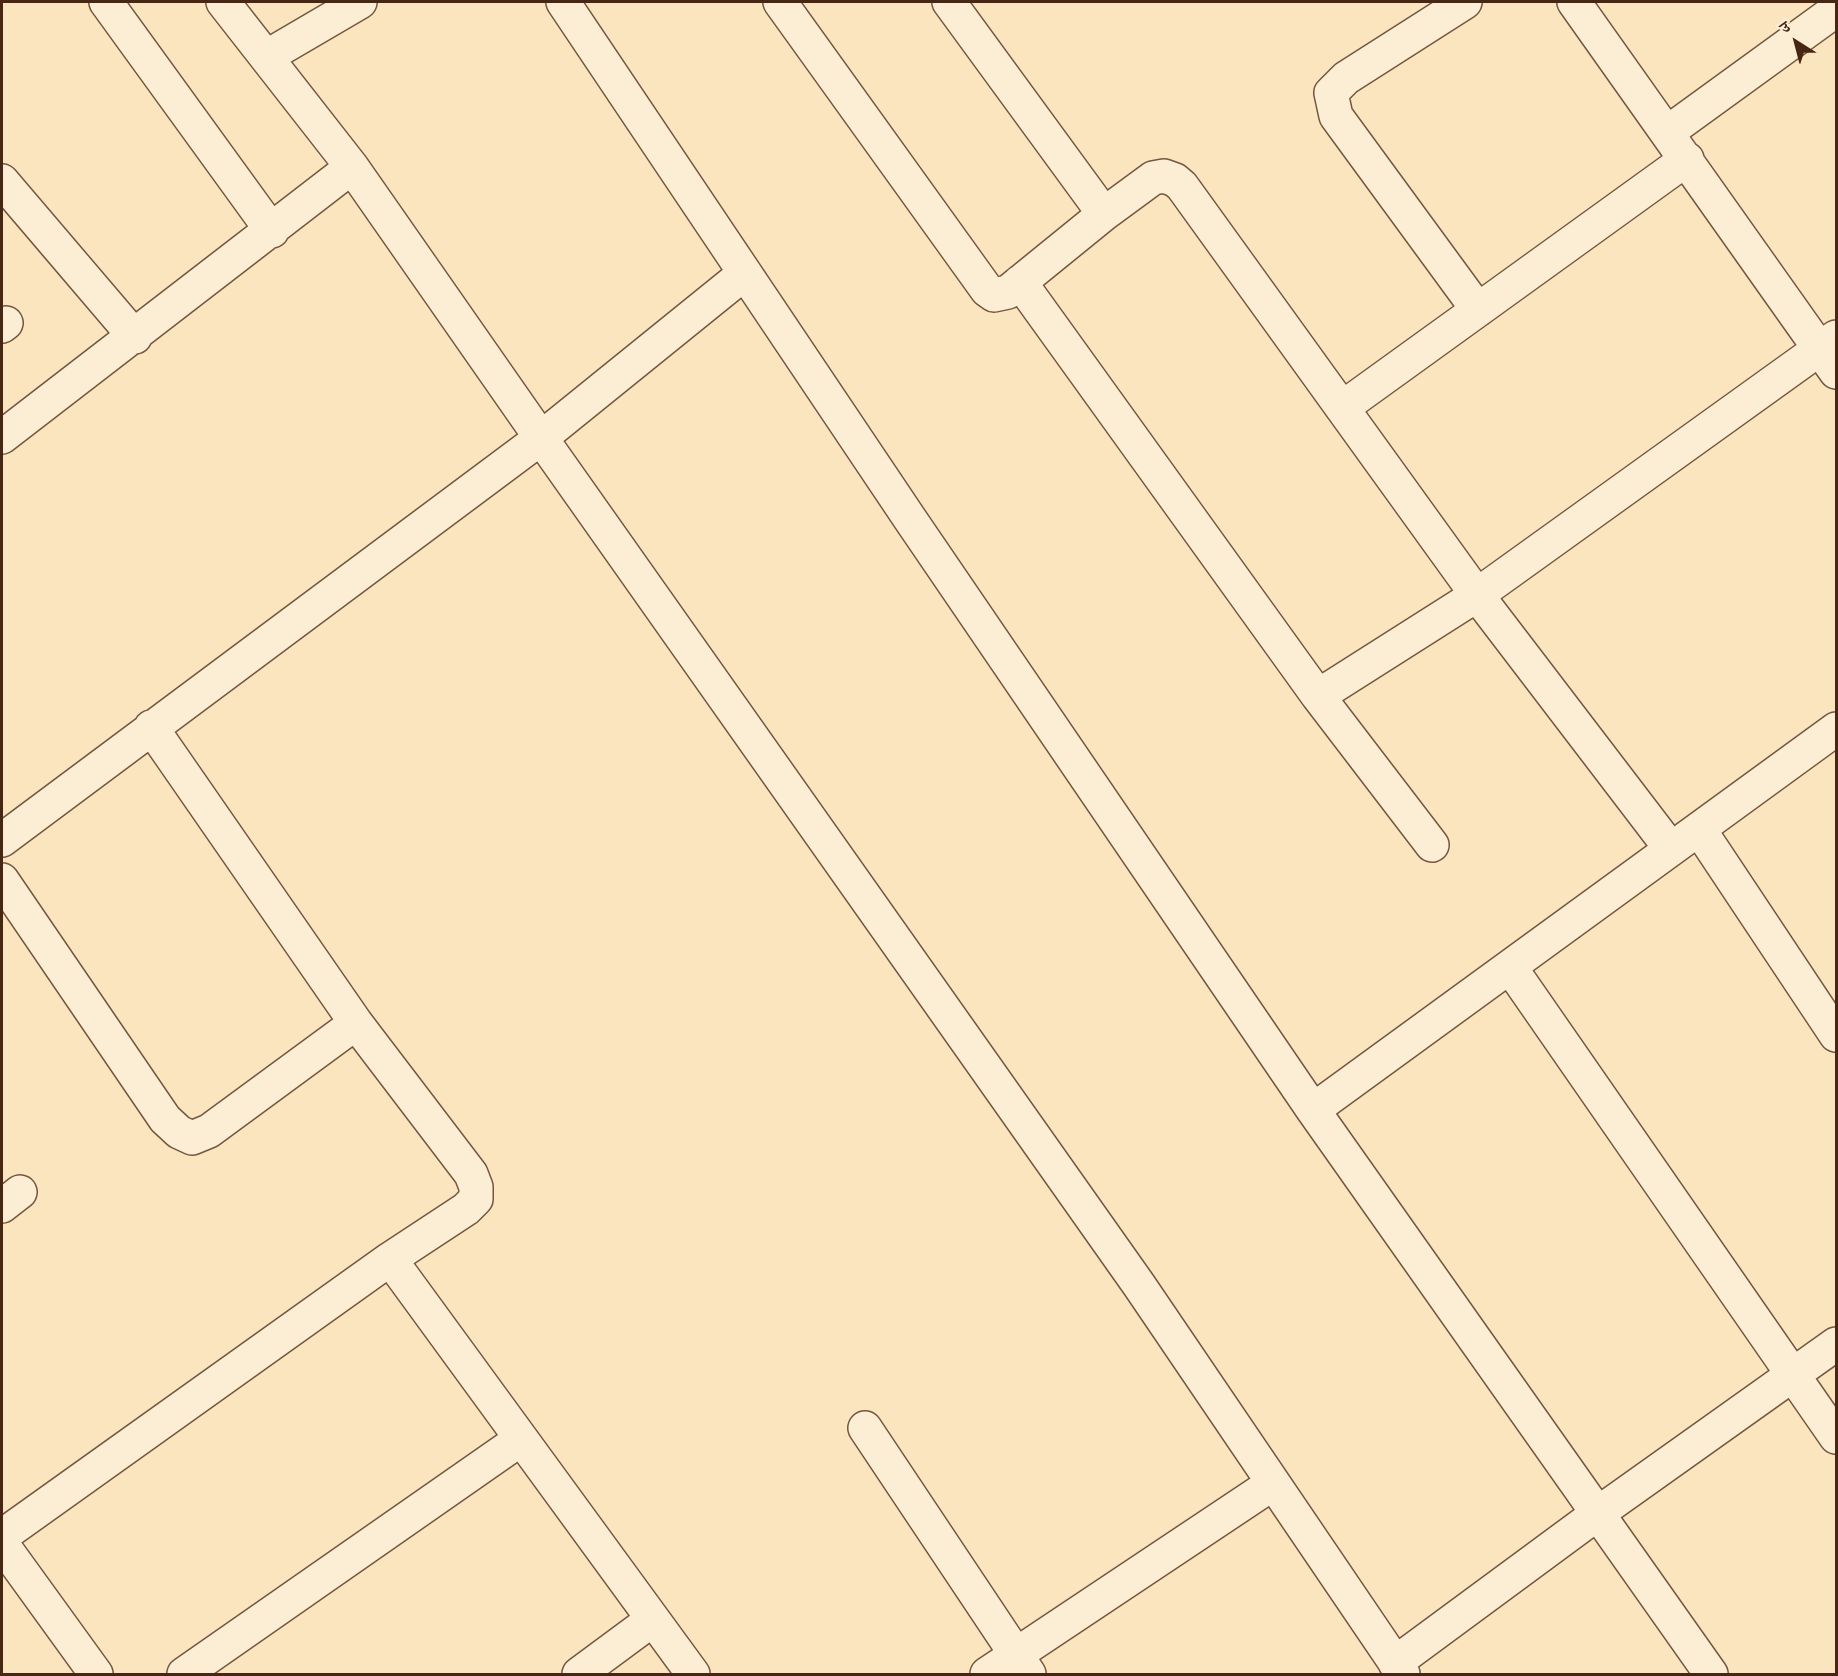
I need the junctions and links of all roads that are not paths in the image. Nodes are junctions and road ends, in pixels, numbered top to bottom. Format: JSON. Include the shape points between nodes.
{"nodes":[{"id":1,"x":106,"y":2,"type":"edge"},
{"id":2,"x":223,"y":2,"type":"edge"},
{"id":3,"x":360,"y":2,"type":"edge"},
{"id":4,"x":563,"y":2,"type":"edge"},
{"id":5,"x":780,"y":2,"type":"edge"},
{"id":6,"x":949,"y":2,"type":"edge"},
{"id":7,"x":1465,"y":2,"type":"edge"},
{"id":8,"x":1574,"y":2,"type":"edge"},
{"id":9,"x":1836,"y":10,"type":"edge"},
{"id":10,"x":266,"y":57,"type":"junction"},
{"id":11,"x":1668,"y":132,"type":"junction"},
{"id":12,"x":1687,"y":159,"type":"junction"},
{"id":13,"x":352,"y":167,"type":"junction"},
{"id":14,"x":2,"y":181,"type":"edge"},
{"id":15,"x":1104,"y":214,"type":"junction"},
{"id":16,"x":272,"y":231,"type":"junction"},
{"id":17,"x":745,"y":273,"type":"junction"},
{"id":18,"x":1020,"y":282,"type":"junction"},
{"id":19,"x":1478,"y":310,"type":"junction"},
{"id":20,"x":135,"y":337,"type":"junction"},
{"id":21,"x":1831,"y":353,"type":"edge"},
{"id":22,"x":1342,"y":408,"type":"junction"},
{"id":23,"x":2,"y":437,"type":"edge"},
{"id":24,"x":541,"y":438,"type":"junction"},
{"id":25,"x":1477,"y":596,"type":"junction"},
{"id":26,"x":1318,"y":696,"type":"junction"},
{"id":27,"x":151,"y":727,"type":"junction"},
{"id":28,"x":1836,"y":729,"type":"edge"},
{"id":29,"x":1699,"y":829,"type":"junction"},
{"id":30,"x":2,"y":840,"type":"edge"},
{"id":31,"x":1432,"y":845,"type":"dead end"},
{"id":32,"x":1671,"y":849,"type":"junction"},
{"id":33,"x":2,"y":880,"type":"edge"},
{"id":34,"x":1510,"y":967,"type":"junction"},
{"id":35,"x":356,"y":1023,"type":"junction"},
{"id":36,"x":1836,"y":1035,"type":"edge"},
{"id":37,"x":1314,"y":1110,"type":"junction"},
{"id":38,"x":390,"y":1260,"type":"junction"},
{"id":39,"x":1836,"y":1344,"type":"edge"},
{"id":40,"x":1793,"y":1375,"type":"junction"},
{"id":41,"x":864,"y":1428,"type":"dead end"},
{"id":42,"x":1836,"y":1437,"type":"edge"},
{"id":43,"x":521,"y":1439,"type":"junction"},
{"id":44,"x":1272,"y":1484,"type":"junction"},
{"id":45,"x":1598,"y":1514,"type":"junction"},
{"id":46,"x":2,"y":1536,"type":"edge"},
{"id":47,"x":2,"y":1544,"type":"edge"},
{"id":48,"x":652,"y":1620,"type":"junction"},
{"id":49,"x":1023,"y":1664,"type":"edge"},
{"id":50,"x":1399,"y":1669,"type":"edge"},
{"id":51,"x":96,"y":1674,"type":"edge"},
{"id":52,"x":184,"y":1674,"type":"edge"},
{"id":53,"x":579,"y":1674,"type":"edge"},
{"id":54,"x":693,"y":1674,"type":"edge"},
{"id":55,"x":987,"y":1674,"type":"edge"},
{"id":56,"x":1711,"y":1674,"type":"edge"}],
"edges":[{"from":1,"to":16,"type":"street"},
{"from":2,"to":10,"type":"street"},
{"from":3,"to":10,"type":"street"},
{"from":4,"to":17,"type":"street"},
{"from":5,"to":18,"type":"street","via":[[987,290],[998,295]]},
{"from":6,"to":15,"type":"street"},
{"from":7,"to":19,"type":"street","via":[[1346,78],[1332,93],[1336,116]]},
{"from":8,"to":11,"type":"street"},
{"from":9,"to":11,"type":"street"},
{"from":10,"to":13,"type":"street"},
{"from":11,"to":12,"type":"street"},
{"from":12,"to":19,"type":"street"},
{"from":12,"to":21,"type":"street"},
{"from":13,"to":16,"type":"street"},
{"from":13,"to":24,"type":"street"},
{"from":14,"to":20,"type":"street"},
{"from":15,"to":18,"type":"street"},
{"from":15,"to":22,"type":"street","via":[[1153,178],[1175,180]]},
{"from":16,"to":20,"type":"street"},
{"from":17,"to":24,"type":"street"},
{"from":17,"to":37,"type":"street"},
{"from":18,"to":26,"type":"street"},
{"from":19,"to":22,"type":"street"},
{"from":20,"to":23,"type":"street"},
{"from":21,"to":25,"type":"street"},
{"from":22,"to":25,"type":"street"},
{"from":24,"to":27,"type":"street"},
{"from":24,"to":44,"type":"street","via":[[1139,1285]]},
{"from":25,"to":26,"type":"street"},
{"from":25,"to":32,"type":"street"},
{"from":26,"to":31,"type":"street"},
{"from":27,"to":30,"type":"street"},
{"from":27,"to":35,"type":"street"},
{"from":28,"to":29,"type":"street"},
{"from":29,"to":32,"type":"street"},
{"from":29,"to":36,"type":"street"},
{"from":32,"to":34,"type":"street"},
{"from":33,"to":35,"type":"street","via":[[165,1119],[192,1138],[209,1131]]},
{"from":34,"to":37,"type":"street"},
{"from":34,"to":40,"type":"street"},
{"from":35,"to":38,"type":"street","via":[[471,1174],[476,1187],[476,1199],[466,1209]]},
{"from":37,"to":45,"type":"street"},
{"from":38,"to":43,"type":"street"},
{"from":38,"to":46,"type":"street"},
{"from":39,"to":40,"type":"street"},
{"from":40,"to":42,"type":"street"},
{"from":40,"to":45,"type":"street"},
{"from":41,"to":49,"type":"street"},
{"from":43,"to":48,"type":"street"},
{"from":43,"to":52,"type":"street"},
{"from":44,"to":49,"type":"street"},
{"from":44,"to":50,"type":"street"},
{"from":45,"to":50,"type":"street"},
{"from":45,"to":56,"type":"street"},
{"from":47,"to":51,"type":"street"},
{"from":48,"to":53,"type":"street"},
{"from":48,"to":54,"type":"street"},
{"from":49,"to":55,"type":"street"}]}
